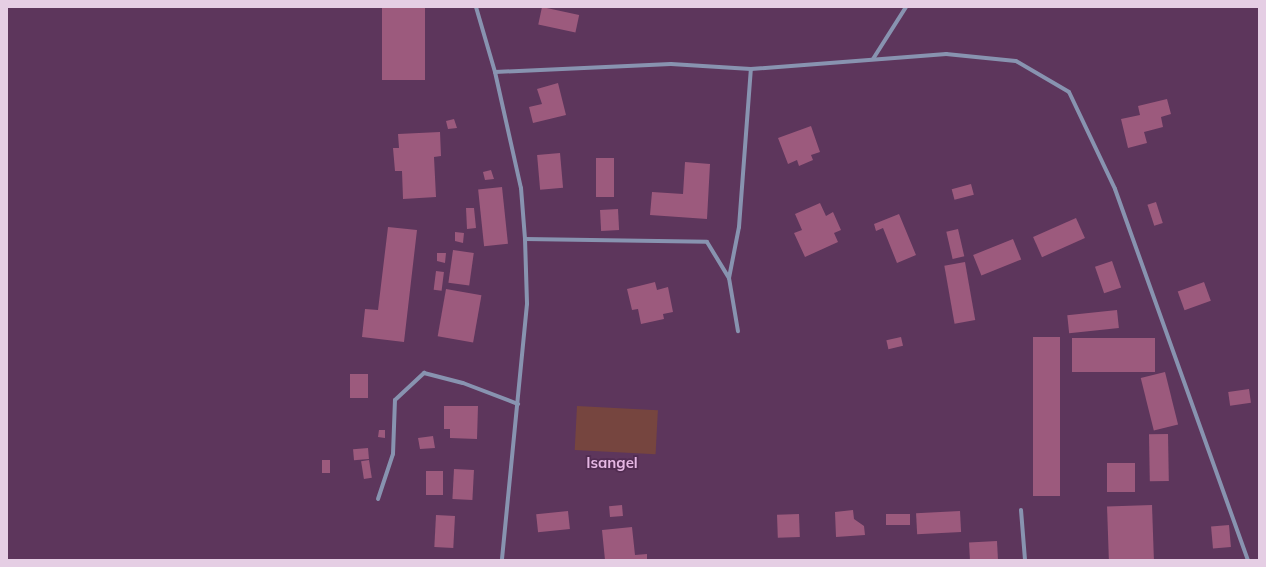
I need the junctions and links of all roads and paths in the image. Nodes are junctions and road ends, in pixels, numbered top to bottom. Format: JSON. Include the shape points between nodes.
{"nodes":[{"id":1,"x":476,"y":7,"type":"edge"},
{"id":2,"x":906,"y":7,"type":"edge"},
{"id":3,"x":873,"y":59,"type":"junction"},
{"id":4,"x":751,"y":69,"type":"junction"},
{"id":5,"x":495,"y":72,"type":"junction"},
{"id":6,"x":525,"y":239,"type":"junction"},
{"id":7,"x":728,"y":278,"type":"junction"},
{"id":8,"x":738,"y":331,"type":"dead end"},
{"id":9,"x":518,"y":404,"type":"junction"},
{"id":10,"x":378,"y":498,"type":"dead end"},
{"id":11,"x":1022,"y":510,"type":"dead end"},
{"id":12,"x":502,"y":560,"type":"edge"},
{"id":13,"x":1025,"y":560,"type":"edge"},
{"id":14,"x":1248,"y":560,"type":"edge"}],
"edges":[{"from":1,"to":5,"type":"street"},
{"from":2,"to":3,"type":"street"},
{"from":3,"to":4,"type":"street"},
{"from":3,"to":14,"type":"street","via":[[946,54],[1016,61],[1069,92],[1115,189]]},
{"from":4,"to":5,"type":"street","via":[[672,64]]},
{"from":4,"to":7,"type":"street","via":[[739,228]]},
{"from":5,"to":6,"type":"street","via":[[520,188]]},
{"from":6,"to":7,"type":"street","via":[[707,242]]},
{"from":6,"to":9,"type":"street","via":[[527,304]]},
{"from":7,"to":8,"type":"street"},
{"from":9,"to":10,"type":"street","via":[[463,383],[424,374],[395,400],[393,454]]},
{"from":9,"to":12,"type":"street"},
{"from":11,"to":13,"type":"street"}]}
